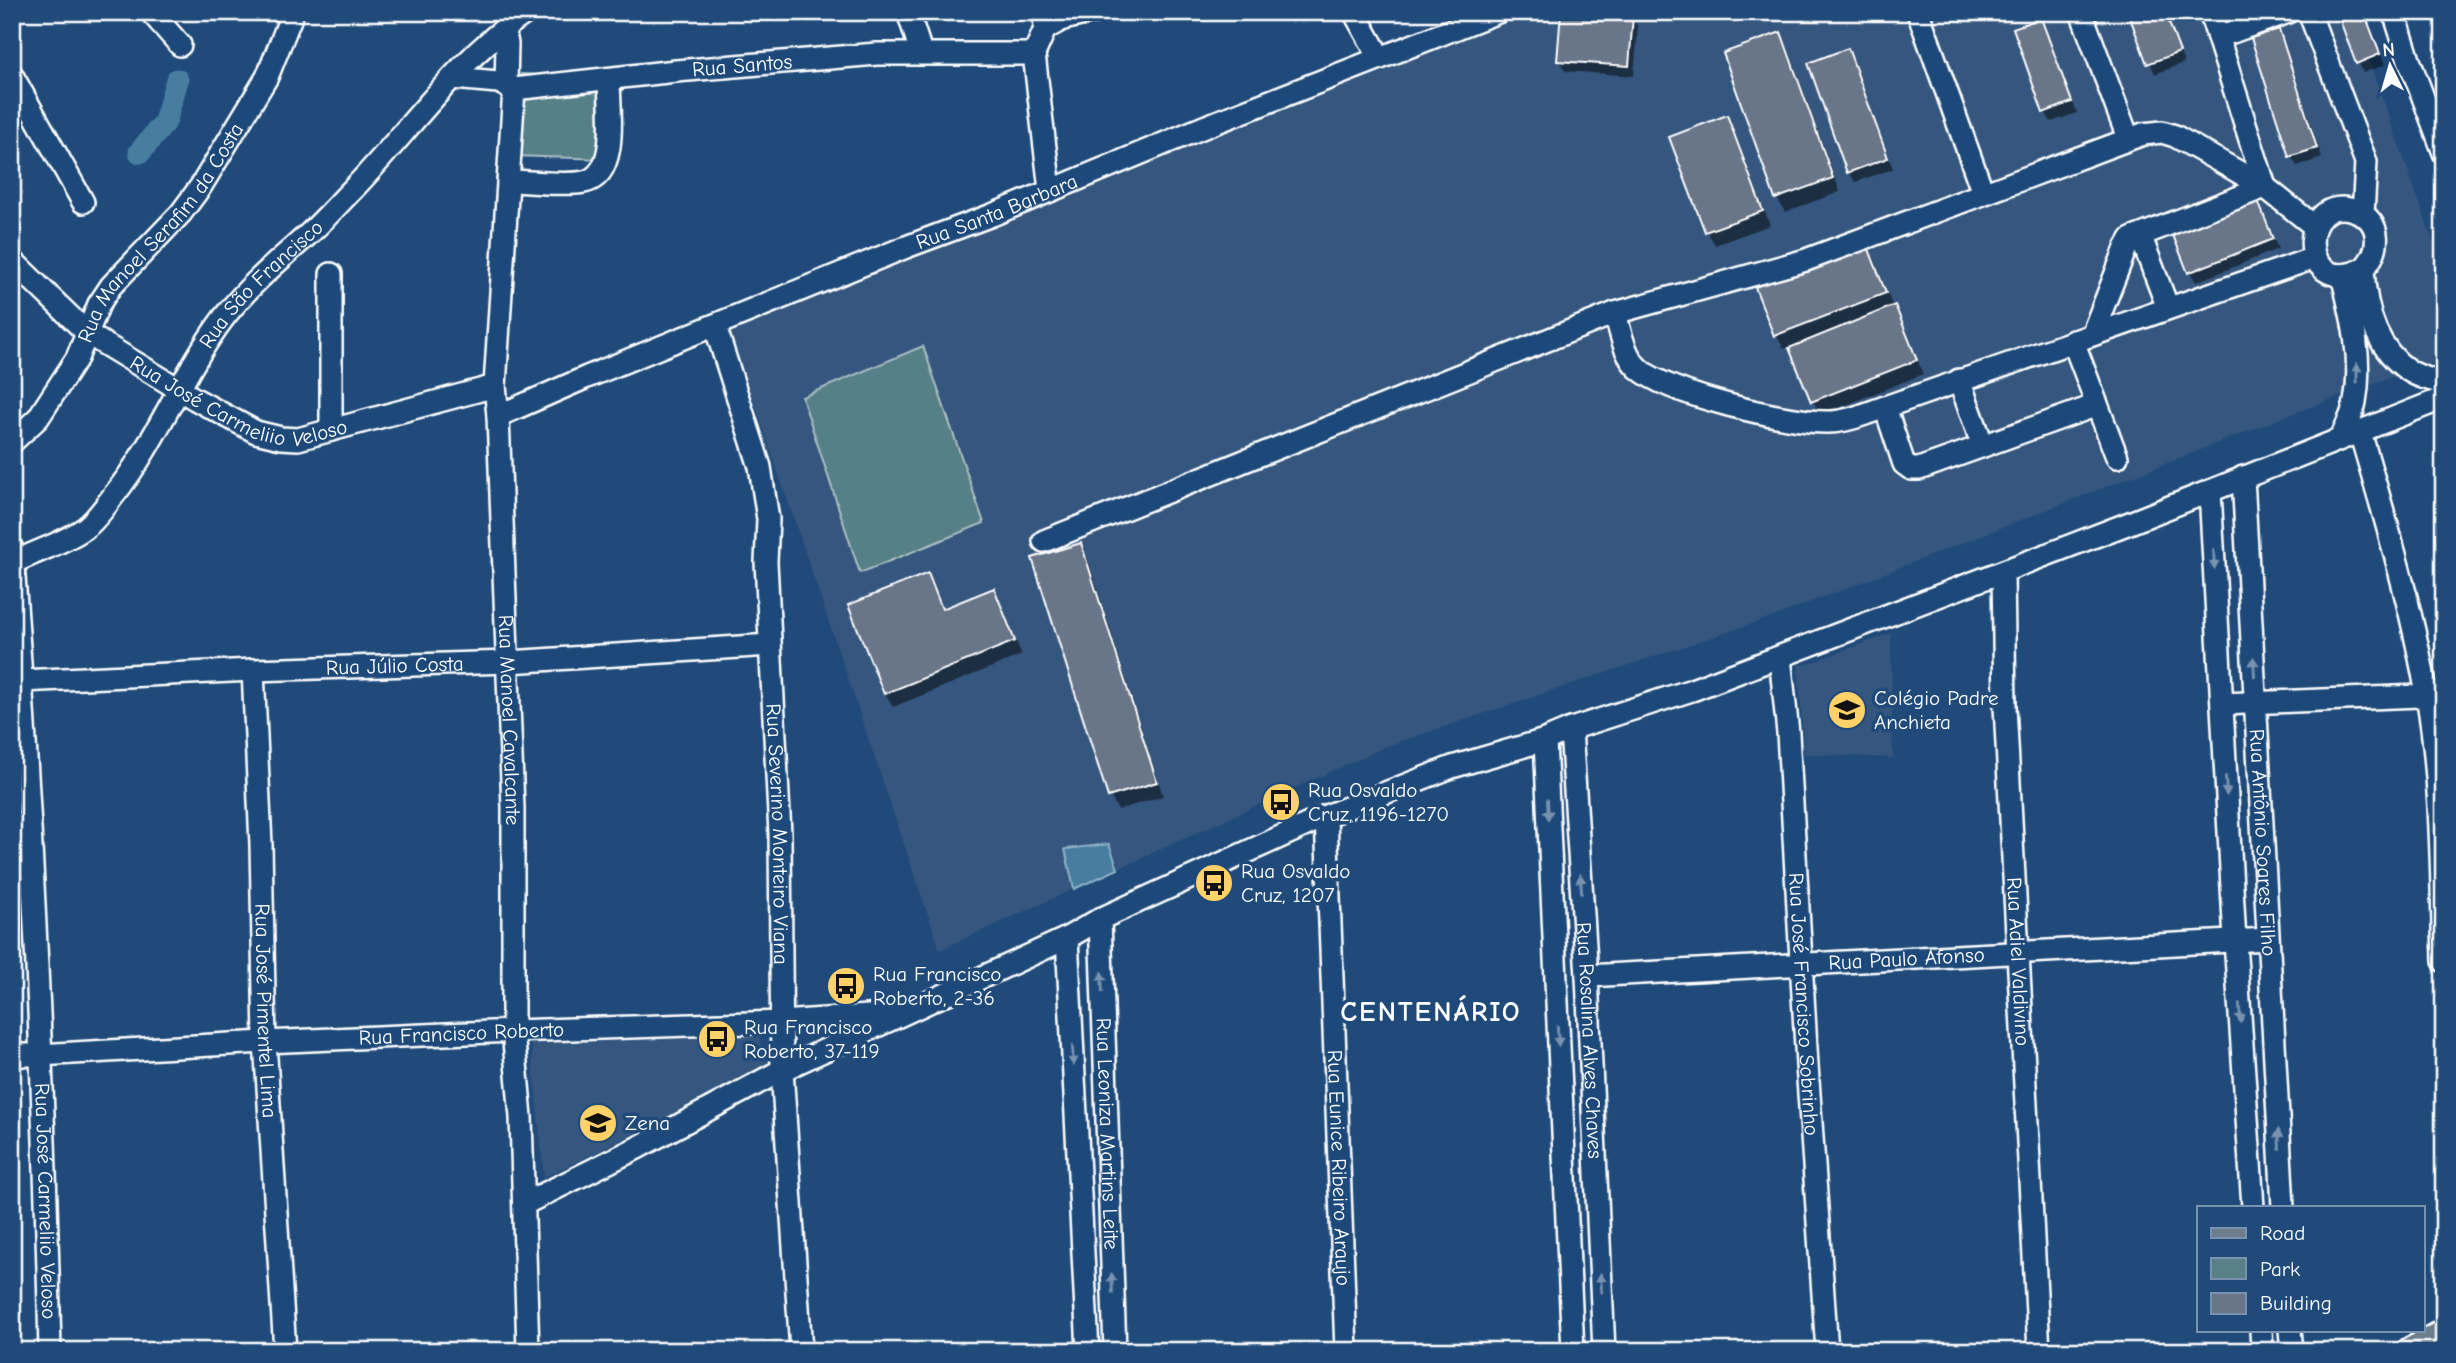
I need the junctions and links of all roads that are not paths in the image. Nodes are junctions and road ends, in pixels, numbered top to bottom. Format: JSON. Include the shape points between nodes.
{"nodes":[{"id":1,"x":150,"y":12,"type":"edge"},
{"id":2,"x":292,"y":12,"type":"edge"},
{"id":3,"x":527,"y":12,"type":"edge"},
{"id":4,"x":908,"y":12,"type":"edge"},
{"id":5,"x":1094,"y":12,"type":"edge"},
{"id":6,"x":1354,"y":12,"type":"edge"},
{"id":7,"x":1498,"y":12,"type":"edge"},
{"id":8,"x":1918,"y":12,"type":"edge"},
{"id":9,"x":2081,"y":12,"type":"edge"},
{"id":10,"x":2210,"y":12,"type":"edge"},
{"id":11,"x":2288,"y":12,"type":"edge"},
{"id":12,"x":2309,"y":12,"type":"edge"},
{"id":13,"x":2394,"y":12,"type":"edge"},
{"id":14,"x":1472,"y":17,"type":"edge"},
{"id":15,"x":1045,"y":21,"type":"edge"},
{"id":16,"x":503,"y":28,"type":"junction"},
{"id":17,"x":2218,"y":37,"type":"junction"},
{"id":18,"x":180,"y":45,"type":"dead end"},
{"id":19,"x":922,"y":52,"type":"junction"},
{"id":20,"x":1034,"y":54,"type":"junction"},
{"id":21,"x":1380,"y":58,"type":"junction"},
{"id":22,"x":12,"y":75,"type":"edge"},
{"id":23,"x":453,"y":78,"type":"junction"},
{"id":24,"x":609,"y":80,"type":"junction"},
{"id":25,"x":510,"y":87,"type":"junction"},
{"id":26,"x":2439,"y":127,"type":"edge"},
{"id":27,"x":2128,"y":138,"type":"junction"},
{"id":28,"x":2444,"y":153,"type":"edge"},
{"id":29,"x":508,"y":181,"type":"junction"},
{"id":30,"x":2266,"y":187,"type":"junction"},
{"id":31,"x":1050,"y":190,"type":"junction"},
{"id":32,"x":1983,"y":193,"type":"junction"},
{"id":33,"x":83,"y":202,"type":"dead end"},
{"id":34,"x":2363,"y":215,"type":"junction"},
{"id":35,"x":2314,"y":226,"type":"junction"},
{"id":36,"x":2136,"y":237,"type":"junction"},
{"id":37,"x":2314,"y":258,"type":"junction"},
{"id":38,"x":13,"y":264,"type":"edge"},
{"id":39,"x":2363,"y":269,"type":"junction"},
{"id":40,"x":331,"y":274,"type":"dead end"},
{"id":41,"x":2342,"y":275,"type":"junction"},
{"id":42,"x":2168,"y":309,"type":"junction"},
{"id":43,"x":1615,"y":313,"type":"junction"},
{"id":44,"x":715,"y":326,"type":"junction"},
{"id":45,"x":88,"y":334,"type":"junction"},
{"id":46,"x":2082,"y":338,"type":"junction"},
{"id":47,"x":1959,"y":380,"type":"junction"},
{"id":48,"x":2444,"y":383,"type":"edge"},
{"id":49,"x":495,"y":386,"type":"junction"},
{"id":50,"x":178,"y":388,"type":"junction"},
{"id":51,"x":2444,"y":398,"type":"edge"},
{"id":52,"x":2097,"y":405,"type":"junction"},
{"id":53,"x":1885,"y":407,"type":"junction"},
{"id":54,"x":498,"y":416,"type":"junction"},
{"id":55,"x":331,"y":430,"type":"junction"},
{"id":56,"x":2351,"y":435,"type":"junction"},
{"id":57,"x":12,"y":442,"type":"edge"},
{"id":58,"x":1983,"y":446,"type":"junction"},
{"id":59,"x":2117,"y":457,"type":"dead end"},
{"id":60,"x":2243,"y":477,"type":"junction"},
{"id":61,"x":2210,"y":491,"type":"junction"},
{"id":62,"x":1044,"y":541,"type":"dead end"},
{"id":63,"x":13,"y":556,"type":"edge"},
{"id":64,"x":2003,"y":572,"type":"junction"},
{"id":65,"x":14,"y":585,"type":"edge"},
{"id":66,"x":770,"y":645,"type":"junction"},
{"id":67,"x":1780,"y":657,"type":"junction"},
{"id":68,"x":509,"y":662,"type":"junction"},
{"id":69,"x":253,"y":670,"type":"junction"},
{"id":70,"x":22,"y":681,"type":"junction"},
{"id":71,"x":2436,"y":695,"type":"edge"},
{"id":72,"x":2256,"y":703,"type":"junction"},
{"id":73,"x":2222,"y":704,"type":"junction"},
{"id":74,"x":1571,"y":729,"type":"junction"},
{"id":75,"x":1545,"y":740,"type":"junction"},
{"id":76,"x":1326,"y":816,"type":"junction"},
{"id":77,"x":1100,"y":919,"type":"junction"},
{"id":78,"x":1067,"y":938,"type":"junction"},
{"id":79,"x":2268,"y":939,"type":"junction"},
{"id":80,"x":2235,"y":940,"type":"junction"},
{"id":81,"x":2018,"y":953,"type":"junction"},
{"id":82,"x":2444,"y":961,"type":"edge"},
{"id":83,"x":1802,"y":964,"type":"junction"},
{"id":84,"x":1587,"y":976,"type":"junction"},
{"id":85,"x":909,"y":1013,"type":"junction"},
{"id":86,"x":781,"y":1023,"type":"junction"},
{"id":87,"x":513,"y":1031,"type":"junction"},
{"id":88,"x":265,"y":1042,"type":"junction"},
{"id":89,"x":12,"y":1055,"type":"edge"},
{"id":90,"x":39,"y":1055,"type":"junction"},
{"id":91,"x":782,"y":1070,"type":"junction"},
{"id":92,"x":524,"y":1204,"type":"junction"},
{"id":93,"x":2253,"y":1206,"type":"edge"},
{"id":94,"x":2283,"y":1206,"type":"edge"},
{"id":95,"x":2261,"y":1332,"type":"edge"},
{"id":96,"x":2290,"y":1332,"type":"edge"},
{"id":97,"x":2444,"y":1333,"type":"edge"},
{"id":98,"x":50,"y":1351,"type":"edge"},
{"id":99,"x":285,"y":1351,"type":"edge"},
{"id":100,"x":528,"y":1351,"type":"edge"},
{"id":101,"x":801,"y":1351,"type":"edge"},
{"id":102,"x":1088,"y":1351,"type":"edge"},
{"id":103,"x":1115,"y":1351,"type":"edge"},
{"id":104,"x":1346,"y":1351,"type":"edge"},
{"id":105,"x":1573,"y":1351,"type":"edge"},
{"id":106,"x":1604,"y":1351,"type":"edge"},
{"id":107,"x":1827,"y":1351,"type":"edge"},
{"id":108,"x":2039,"y":1351,"type":"edge"},
{"id":109,"x":2262,"y":1351,"type":"edge"},
{"id":110,"x":2292,"y":1351,"type":"edge"},
{"id":111,"x":2411,"y":1351,"type":"edge"}],
"edges":[{"from":1,"to":18,"type":"street"},
{"from":2,"to":45,"type":"street","name":"Rua Manoel Serafim da Costa","via":[[267,77],[201,186],[111,286]]},
{"from":3,"to":16,"type":"street","name":"Rua São Francisco"},
{"from":4,"to":19,"type":"street"},
{"from":5,"to":15,"type":"street"},
{"from":6,"to":21,"type":"street"},
{"from":7,"to":14,"type":"street","name":"Rua Santa Barbara"},
{"from":8,"to":32,"type":"street"},
{"from":9,"to":27,"type":"street"},
{"from":10,"to":17,"type":"street"},
{"from":11,"to":17,"type":"street"},
{"from":12,"to":34,"type":"street","via":[[2366,162]]},
{"from":13,"to":26,"type":"street"},
{"from":14,"to":21,"type":"street","name":"Rua Santa Barbara"},
{"from":15,"to":20,"type":"street"},
{"from":16,"to":23,"type":"street","name":"Rua São Francisco"},
{"from":16,"to":25,"type":"street","name":"Rua Manoel Cavalcante"},
{"from":17,"to":30,"type":"street"},
{"from":19,"to":20,"type":"street","name":"Rua Santos"},
{"from":19,"to":24,"type":"street","name":"Rua Santos","via":[[802,59]]},
{"from":20,"to":31,"type":"street"},
{"from":21,"to":31,"type":"street","name":"Rua Santa Barbara"},
{"from":22,"to":33,"type":"street"},
{"from":23,"to":25,"type":"street","name":"Rua Santos"},
{"from":23,"to":50,"type":"street","name":"Rua São Francisco","via":[[340,203],[250,287],[225,316]]},
{"from":24,"to":25,"type":"street","name":"Rua Santos"},
{"from":24,"to":29,"type":"street","via":[[610,137],[600,173],[583,182]]},
{"from":25,"to":29,"type":"street","name":"Rua Manoel Cavalcante"},
{"from":26,"to":28,"type":"street"},
{"from":27,"to":30,"type":"street","via":[[2153,132],[2175,136]]},
{"from":27,"to":32,"type":"street"},
{"from":29,"to":49,"type":"street","name":"Rua Manoel Cavalcante"},
{"from":30,"to":35,"type":"street"},
{"from":30,"to":36,"type":"street"},
{"from":31,"to":44,"type":"street","name":"Rua Santa Barbara"},
{"from":32,"to":43,"type":"street","via":[[1806,260]]},
{"from":34,"to":35,"type":"street","via":[[2334,210]]},
{"from":34,"to":39,"type":"street","via":[[2371,222],[2377,242],[2371,262]]},
{"from":35,"to":37,"type":"street"},
{"from":36,"to":42,"type":"street","via":[[2142,240]]},
{"from":36,"to":46,"type":"street","via":[[2126,248]]},
{"from":37,"to":41,"type":"street","via":[[2322,267]]},
{"from":37,"to":42,"type":"street"},
{"from":38,"to":45,"type":"street","name":"Rua José Carmeliio Veloso"},
{"from":39,"to":41,"type":"street"},
{"from":39,"to":48,"type":"street","via":[[2373,326],[2388,350],[2408,370]]},
{"from":40,"to":55,"type":"street"},
{"from":56,"to":41,"type":"street","one_way":true,"via":[[2358,380]]},
{"from":42,"to":46,"type":"street"},
{"from":43,"to":53,"type":"street","via":[[1636,367],[1661,383],[1809,422],[1831,422]]},
{"from":43,"to":62,"type":"street"},
{"from":44,"to":54,"type":"street","name":"Rua Santa Barbara"},
{"from":44,"to":66,"type":"street","name":"Rua Severino Monteiro Viana","via":[[760,467],[768,519]]},
{"from":45,"to":50,"type":"street","name":"Rua José Carmeliio Veloso"},
{"from":45,"to":57,"type":"street","name":"Rua Manoel Serafim da Costa","via":[[38,418]]},
{"from":46,"to":47,"type":"street"},
{"from":46,"to":52,"type":"street"},
{"from":47,"to":53,"type":"street"},
{"from":47,"to":58,"type":"street"},
{"from":49,"to":54,"type":"street","name":"Rua Manoel Cavalcante"},
{"from":49,"to":55,"type":"street","name":"Rua José Carmeliio Veloso"},
{"from":50,"to":55,"type":"street","name":"Rua José Carmeliio Veloso","via":[[256,432],[298,439]]},
{"from":50,"to":63,"type":"street","name":"Rua São Francisco","via":[[131,472],[86,527]]},
{"from":51,"to":56,"type":"street"},
{"from":52,"to":58,"type":"street"},
{"from":52,"to":59,"type":"street"},
{"from":53,"to":58,"type":"street","via":[[1904,464],[1911,469]]},
{"from":54,"to":68,"type":"street","name":"Rua Manoel Cavalcante"},
{"from":56,"to":60,"type":"street"},
{"from":56,"to":71,"type":"street"},
{"from":60,"to":61,"type":"street"},
{"from":72,"to":60,"type":"street","name":"Rua Antônio Soares Filho","one_way":true},
{"from":61,"to":64,"type":"street"},
{"from":61,"to":73,"type":"street","name":"Rua Antônio Soares Filho","one_way":true},
{"from":63,"to":65,"type":"street","name":"Rua José Carmeliio Veloso"},
{"from":64,"to":67,"type":"street"},
{"from":64,"to":81,"type":"street","name":"Rua Adiel Valdivino"},
{"from":65,"to":70,"type":"street","name":"Rua José Carmeliio Veloso"},
{"from":66,"to":68,"type":"street","name":"Rua Júlio Costa"},
{"from":66,"to":86,"type":"street","name":"Rua Severino Monteiro Viana","via":[[779,821]]},
{"from":67,"to":74,"type":"street"},
{"from":67,"to":83,"type":"street","name":"Rua José Francisco Sobrinho"},
{"from":68,"to":69,"type":"street","name":"Rua Júlio Costa"},
{"from":68,"to":87,"type":"street","name":"Rua Manoel Cavalcante"},
{"from":69,"to":70,"type":"street","name":"Rua Júlio Costa"},
{"from":69,"to":88,"type":"street","name":"Rua José Pimentel Lima"},
{"from":70,"to":90,"type":"street","name":"Rua José Carmeliio Veloso"},
{"from":71,"to":72,"type":"street"},
{"from":71,"to":82,"type":"street"},
{"from":72,"to":73,"type":"street"},
{"from":72,"to":79,"type":"street","name":"Rua Antônio Soares Filho"},
{"from":73,"to":80,"type":"street","name":"Rua Antônio Soares Filho","one_way":true},
{"from":74,"to":75,"type":"street"},
{"from":84,"to":74,"type":"street","name":"Rua Rosalina Alves Chaves","one_way":true},
{"from":75,"to":76,"type":"street","via":[[1452,767]]},
{"from":75,"to":105,"type":"street","name":"Rua Rosalina Alves Chaves","one_way":true},
{"from":76,"to":77,"type":"street"},
{"from":76,"to":104,"type":"street","name":"Rua Eunice Ribeiro Araujo"},
{"from":77,"to":78,"type":"street"},
{"from":103,"to":77,"type":"street","name":"Rua Leoniza Martins Leite","one_way":true},
{"from":78,"to":85,"type":"street"},
{"from":78,"to":102,"type":"street","name":"Rua Leoniza Martins Leite","one_way":true},
{"from":79,"to":80,"type":"street","name":"Rua Paulo Afonso"},
{"from":94,"to":79,"type":"street","name":"Rua Antônio Soares Filho","one_way":true},
{"from":80,"to":81,"type":"street","name":"Rua Paulo Afonso"},
{"from":80,"to":93,"type":"street","name":"Rua Antônio Soares Filho","one_way":true},
{"from":81,"to":83,"type":"street","name":"Rua Paulo Afonso"},
{"from":81,"to":108,"type":"street","name":"Rua Adiel Valdivino"},
{"from":83,"to":84,"type":"street","name":"Rua Paulo Afonso"},
{"from":83,"to":107,"type":"street","name":"Rua José Francisco Sobrinho"},
{"from":106,"to":84,"type":"street","name":"Rua Rosalina Alves Chaves","one_way":true},
{"from":85,"to":86,"type":"street","name":"Rua Francisco Roberto"},
{"from":85,"to":91,"type":"street"},
{"from":86,"to":87,"type":"street","name":"Rua Francisco Roberto"},
{"from":86,"to":91,"type":"street","name":"Rua Severino Monteiro Viana"},
{"from":87,"to":88,"type":"street","name":"Rua Francisco Roberto"},
{"from":87,"to":92,"type":"street","name":"Rua Manoel Cavalcante"},
{"from":88,"to":90,"type":"street","name":"Rua Francisco Roberto"},
{"from":88,"to":99,"type":"street","name":"Rua José Pimentel Lima"},
{"from":89,"to":90,"type":"street","name":"Rua Francisco Roberto"},
{"from":90,"to":98,"type":"street","name":"Rua José Carmeliio Veloso"},
{"from":91,"to":92,"type":"street"},
{"from":91,"to":101,"type":"street","name":"Rua Severino Monteiro Viana"},
{"from":92,"to":100,"type":"street","name":"Rua Manoel Cavalcante"},
{"from":95,"to":109,"type":"street"},
{"from":96,"to":110,"type":"street"},
{"from":97,"to":111,"type":"main road"}]}
